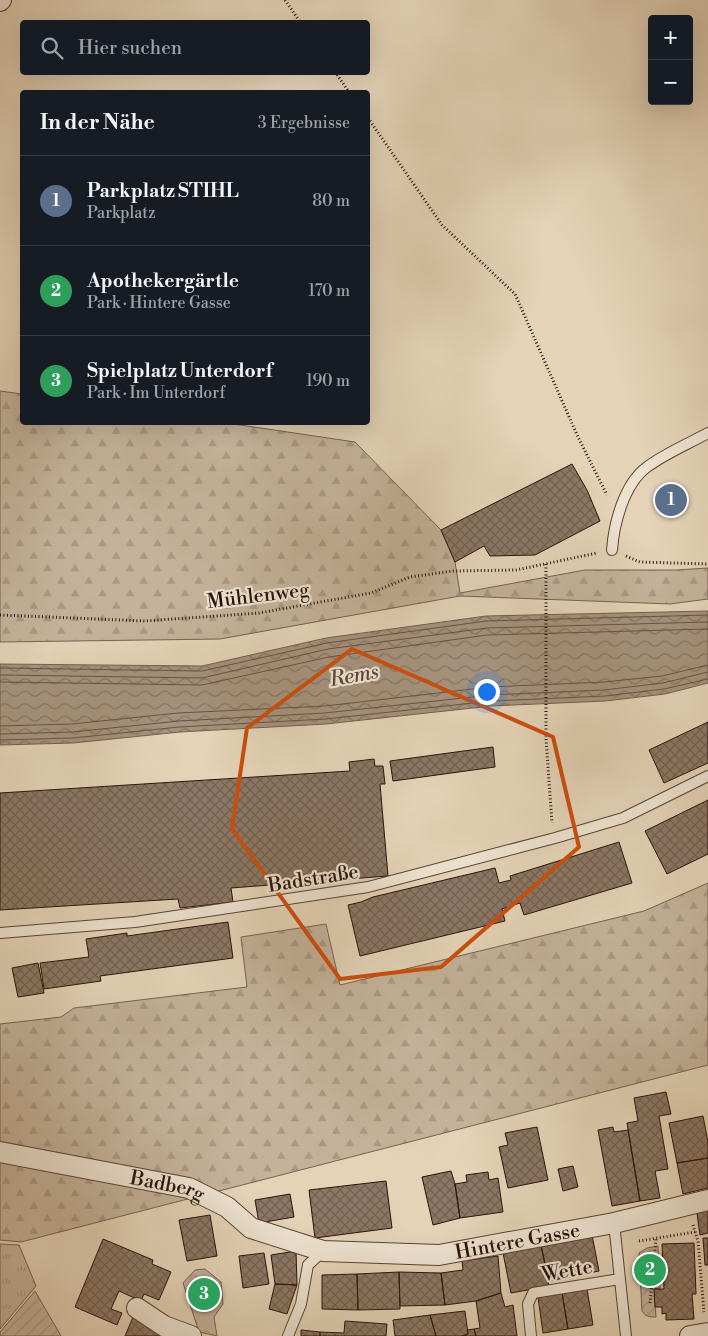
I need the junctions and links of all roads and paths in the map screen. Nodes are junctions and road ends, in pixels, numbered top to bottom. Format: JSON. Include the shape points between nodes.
{"nodes":[{"id":1,"x":285,"y":0,"type":"edge"},
{"id":2,"x":299,"y":20,"type":"edge"},
{"id":3,"x":337,"y":75,"type":"edge"},
{"id":4,"x":348,"y":90,"type":"edge"},
{"id":5,"x":370,"y":121,"type":"edge"},
{"id":6,"x":708,"y":433,"type":"edge"},
{"id":7,"x":618,"y":515,"type":"junction"},
{"id":8,"x":612,"y":550,"type":"junction"},
{"id":9,"x":546,"y":564,"type":"junction"},
{"id":10,"x":708,"y":564,"type":"edge"},
{"id":11,"x":0,"y":615,"type":"edge"},
{"id":12,"x":708,"y":776,"type":"edge"},
{"id":13,"x":555,"y":838,"type":"junction"},
{"id":14,"x":0,"y":934,"type":"edge"},
{"id":15,"x":0,"y":1152,"type":"edge"},
{"id":16,"x":708,"y":1200,"type":"edge"},
{"id":17,"x":690,"y":1219,"type":"dead end"},
{"id":18,"x":614,"y":1223,"type":"junction"},
{"id":19,"x":695,"y":1232,"type":"junction"},
{"id":20,"x":656,"y":1239,"type":"junction"},
{"id":21,"x":634,"y":1242,"type":"dead end"},
{"id":22,"x":324,"y":1251,"type":"junction"},
{"id":23,"x":620,"y":1278,"type":"junction"},
{"id":24,"x":650,"y":1303,"type":"dead end"},
{"id":25,"x":137,"y":1308,"type":"dead end"},
{"id":26,"x":701,"y":1334,"type":"edge"},
{"id":27,"x":191,"y":1336,"type":"edge"},
{"id":28,"x":288,"y":1336,"type":"edge"},
{"id":29,"x":531,"y":1336,"type":"edge"},
{"id":30,"x":626,"y":1336,"type":"edge"}],
"edges":[{"from":1,"to":2,"type":"path"},
{"from":3,"to":4,"type":"path"},
{"from":5,"to":7,"type":"path","via":[[442,225],[515,294],[597,478]]},
{"from":6,"to":7,"type":"lane","via":[[646,467],[631,485]]},
{"from":7,"to":8,"type":"lane"},
{"from":8,"to":9,"type":"path","name":"Mühlenweg"},
{"from":8,"to":10,"type":"path","via":[[640,562]]},
{"from":9,"to":11,"type":"path","name":"Mühlenweg","via":[[516,570],[453,571],[410,577],[371,592],[259,613],[145,621]]},
{"from":9,"to":13,"type":"path","via":[[546,738]]},
{"from":12,"to":13,"type":"lane","name":"Badstraße","via":[[623,818]]},
{"from":13,"to":14,"type":"lane","name":"Badstraße","via":[[368,888],[135,922]]},
{"from":15,"to":22,"type":"street","name":"Badberg","via":[[189,1188],[227,1207],[251,1228]]},
{"from":16,"to":18,"type":"street","name":"Hintere Gasse"},
{"from":17,"to":19,"type":"path"},
{"from":18,"to":22,"type":"street","name":"Hintere Gasse","via":[[439,1255]]},
{"from":18,"to":23,"type":"lane"},
{"from":19,"to":20,"type":"path"},
{"from":19,"to":26,"type":"path","via":[[698,1240]]},
{"from":20,"to":21,"type":"path"},
{"from":20,"to":24,"type":"path"},
{"from":22,"to":28,"type":"lane","via":[[308,1265],[301,1304]]},
{"from":23,"to":29,"type":"lane","name":"Wette","via":[[533,1293],[528,1304]]},
{"from":23,"to":30,"type":"lane"},
{"from":25,"to":27,"type":"street","via":[[164,1326]]}]}
